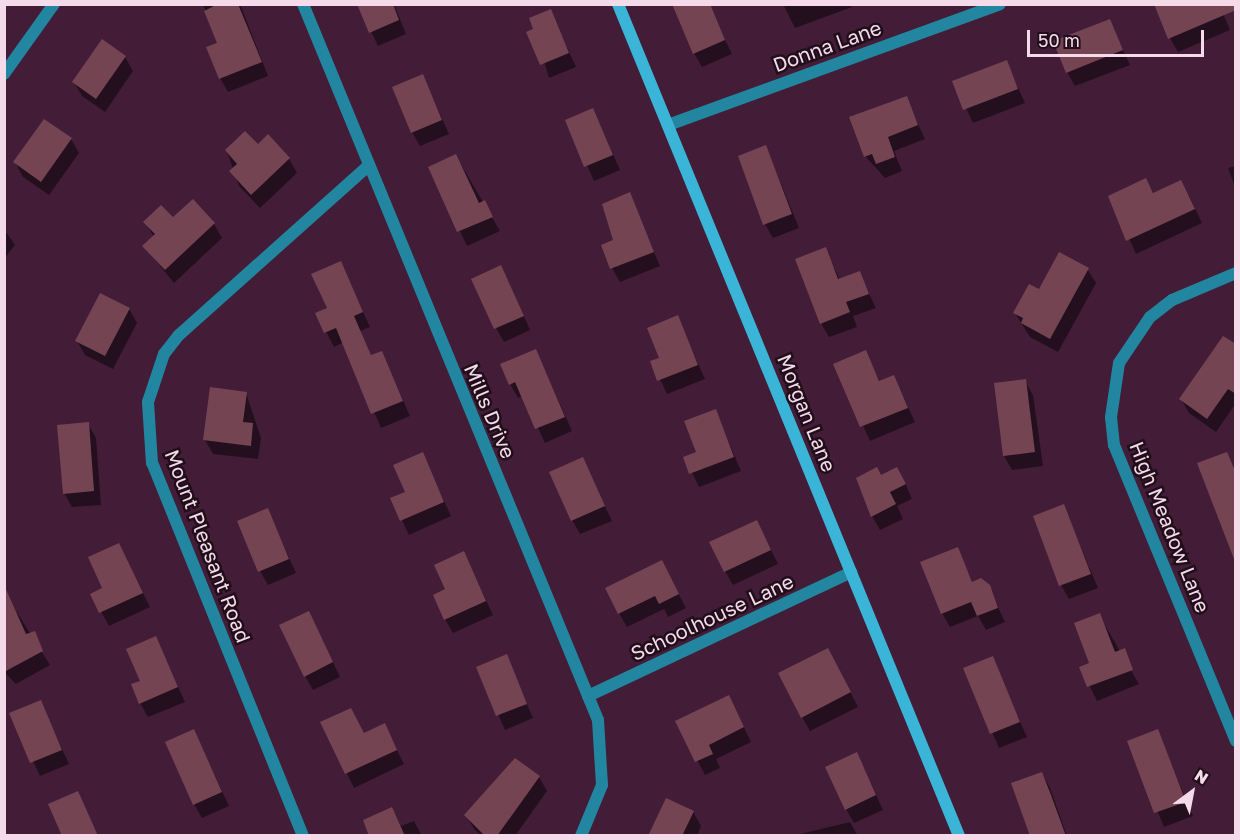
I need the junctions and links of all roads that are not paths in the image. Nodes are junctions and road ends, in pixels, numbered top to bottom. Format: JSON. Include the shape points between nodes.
{"nodes":[{"id":1,"x":54,"y":4,"type":"edge"},
{"id":2,"x":303,"y":4,"type":"edge"},
{"id":3,"x":618,"y":4,"type":"edge"},
{"id":4,"x":1000,"y":4,"type":"edge"},
{"id":5,"x":4,"y":74,"type":"edge"},
{"id":6,"x":668,"y":124,"type":"junction"},
{"id":7,"x":366,"y":168,"type":"junction"},
{"id":8,"x":1236,"y":273,"type":"edge"},
{"id":9,"x":851,"y":572,"type":"junction"},
{"id":10,"x":588,"y":696,"type":"junction"},
{"id":11,"x":1236,"y":741,"type":"edge"},
{"id":12,"x":303,"y":836,"type":"edge"},
{"id":13,"x":581,"y":836,"type":"edge"},
{"id":14,"x":959,"y":836,"type":"edge"}],
"edges":[{"from":1,"to":5,"type":"street"},
{"from":2,"to":7,"type":"street","name":"Mills Drive"},
{"from":3,"to":6,"type":"street","name":"Morgan Lane"},
{"from":4,"to":6,"type":"street","name":"Donna Lane"},
{"from":6,"to":9,"type":"street","name":"Morgan Lane"},
{"from":7,"to":10,"type":"street","name":"Mills Drive"},
{"from":7,"to":12,"type":"street","name":"Mount Pleasant Road","via":[[178,335],[164,354],[148,402],[147,437],[155,474]]},
{"from":8,"to":11,"type":"street","name":"High Meadow Lane","via":[[1172,300],[1150,318],[1119,363],[1111,417],[1114,446]]},
{"from":9,"to":10,"type":"street","name":"Schoolhouse Lane"},
{"from":9,"to":14,"type":"street","name":"Morgan Lane"},
{"from":10,"to":13,"type":"street","name":"Mills Drive","via":[[604,759],[596,808]]}]}
